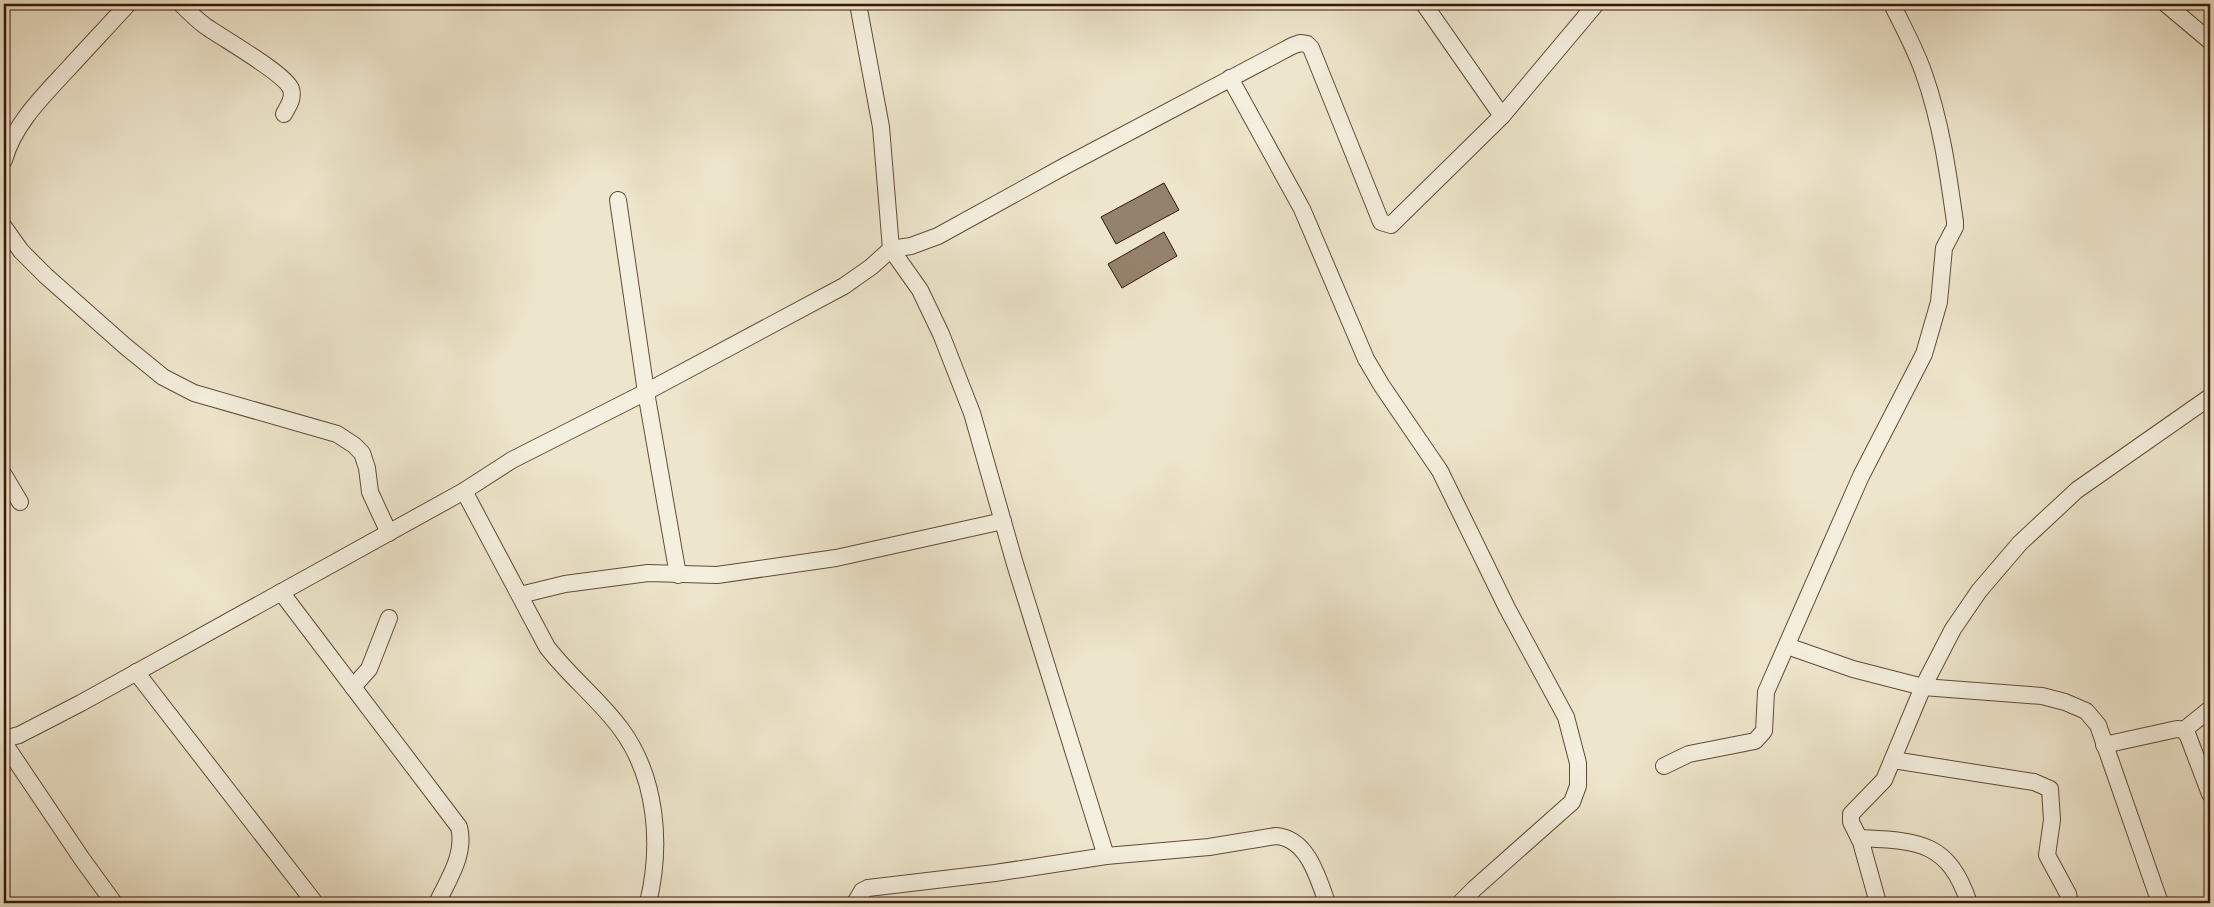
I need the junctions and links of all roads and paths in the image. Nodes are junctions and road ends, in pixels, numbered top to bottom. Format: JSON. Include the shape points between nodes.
{"nodes":[{"id":1,"x":128,"y":4,"type":"edge"},
{"id":2,"x":181,"y":4,"type":"edge"},
{"id":3,"x":858,"y":4,"type":"edge"},
{"id":4,"x":1424,"y":4,"type":"edge"},
{"id":5,"x":1596,"y":4,"type":"edge"},
{"id":6,"x":1892,"y":4,"type":"edge"},
{"id":7,"x":2166,"y":4,"type":"edge"},
{"id":8,"x":2210,"y":41,"type":"edge"},
{"id":9,"x":1230,"y":78,"type":"junction"},
{"id":10,"x":284,"y":114,"type":"dead end"},
{"id":11,"x":1502,"y":116,"type":"junction"},
{"id":12,"x":4,"y":160,"type":"edge"},
{"id":13,"x":618,"y":200,"type":"dead end"},
{"id":14,"x":4,"y":227,"type":"edge"},
{"id":15,"x":891,"y":250,"type":"junction"},
{"id":16,"x":646,"y":392,"type":"junction"},
{"id":17,"x":2210,"y":397,"type":"edge"},
{"id":18,"x":4,"y":475,"type":"edge"},
{"id":19,"x":464,"y":491,"type":"junction"},
{"id":20,"x":20,"y":502,"type":"dead end"},
{"id":21,"x":1003,"y":521,"type":"junction"},
{"id":22,"x":389,"y":533,"type":"junction"},
{"id":23,"x":678,"y":575,"type":"junction"},
{"id":24,"x":281,"y":592,"type":"junction"},
{"id":25,"x":520,"y":596,"type":"junction"},
{"id":26,"x":389,"y":618,"type":"dead end"},
{"id":27,"x":1787,"y":646,"type":"junction"},
{"id":28,"x":136,"y":672,"type":"junction"},
{"id":29,"x":353,"y":687,"type":"junction"},
{"id":30,"x":1923,"y":687,"type":"junction"},
{"id":31,"x":2210,"y":709,"type":"edge"},
{"id":32,"x":2184,"y":730,"type":"junction"},
{"id":33,"x":4,"y":741,"type":"edge"},
{"id":34,"x":2104,"y":745,"type":"junction"},
{"id":35,"x":1893,"y":760,"type":"junction"},
{"id":36,"x":1664,"y":766,"type":"dead end"},
{"id":37,"x":2210,"y":794,"type":"edge"},
{"id":38,"x":1859,"y":838,"type":"junction"},
{"id":39,"x":1106,"y":856,"type":"junction"},
{"id":40,"x":114,"y":903,"type":"edge"},
{"id":41,"x":315,"y":903,"type":"edge"},
{"id":42,"x":437,"y":903,"type":"edge"},
{"id":43,"x":648,"y":903,"type":"edge"},
{"id":44,"x":855,"y":903,"type":"edge"},
{"id":45,"x":1327,"y":903,"type":"edge"},
{"id":46,"x":1460,"y":903,"type":"edge"},
{"id":47,"x":1878,"y":903,"type":"edge"},
{"id":48,"x":1969,"y":903,"type":"edge"},
{"id":49,"x":2070,"y":903,"type":"edge"},
{"id":50,"x":2160,"y":903,"type":"edge"}],
"edges":[{"from":1,"to":12,"type":"street","via":[[37,103],[12,139]]},
{"from":2,"to":10,"type":"street","via":[[203,24],[286,82],[291,89],[292,100]]},
{"from":3,"to":15,"type":"street","via":[[881,127]]},
{"from":4,"to":11,"type":"street"},
{"from":5,"to":11,"type":"street"},
{"from":6,"to":27,"type":"street","via":[[1924,73],[1936,113],[1948,165],[1955,227],[1944,248],[1939,302],[1924,354],[1861,476]]},
{"from":7,"to":8,"type":"street"},
{"from":9,"to":11,"type":"street","via":[[1292,46],[1308,44],[1381,222],[1387,225],[1391,225]]},
{"from":9,"to":15,"type":"street","via":[[938,236],[917,245]]},
{"from":9,"to":46,"type":"street","via":[[1302,209],[1366,359],[1440,471],[1507,608],[1566,718],[1572,737],[1578,764],[1578,786],[1572,802]]},
{"from":13,"to":16,"type":"street"},
{"from":14,"to":22,"type":"street","via":[[21,251],[46,276],[163,377],[194,393],[337,434],[354,445],[366,461],[370,492]]},
{"from":15,"to":16,"type":"street","via":[[844,286]]},
{"from":15,"to":21,"type":"street","via":[[920,290],[942,334],[972,413]]},
{"from":16,"to":19,"type":"street","via":[[512,460]]},
{"from":16,"to":23,"type":"street"},
{"from":17,"to":30,"type":"street","via":[[2077,490],[2020,543],[1979,591],[1958,622]]},
{"from":18,"to":20,"type":"street"},
{"from":19,"to":22,"type":"street"},
{"from":19,"to":25,"type":"street"},
{"from":21,"to":23,"type":"street","via":[[836,558],[743,572]]},
{"from":21,"to":39,"type":"street"},
{"from":22,"to":24,"type":"street"},
{"from":23,"to":25,"type":"street","via":[[648,572],[565,584]]},
{"from":24,"to":28,"type":"street"},
{"from":24,"to":29,"type":"street"},
{"from":25,"to":43,"type":"street","via":[[547,647],[620,728],[640,760],[649,788],[656,847],[654,880]]},
{"from":26,"to":29,"type":"street","via":[[368,669]]},
{"from":27,"to":30,"type":"street","via":[[1853,669]]},
{"from":27,"to":36,"type":"street","via":[[1766,692],[1761,736],[1755,741],[1689,754]]},
{"from":28,"to":33,"type":"street"},
{"from":28,"to":41,"type":"street"},
{"from":29,"to":42,"type":"street","via":[[459,827],[460,851]]},
{"from":30,"to":34,"type":"street","via":[[2042,696],[2077,706],[2086,710],[2098,725]]},
{"from":30,"to":35,"type":"street"},
{"from":31,"to":32,"type":"street"},
{"from":32,"to":34,"type":"street"},
{"from":32,"to":37,"type":"street"},
{"from":33,"to":40,"type":"street"},
{"from":34,"to":50,"type":"street"},
{"from":35,"to":38,"type":"street","via":[[1884,780],[1851,814],[1851,822]]},
{"from":35,"to":49,"type":"street","via":[[2047,786],[2050,789],[2052,820],[2047,855]]},
{"from":38,"to":47,"type":"street"},
{"from":38,"to":48,"type":"street","via":[[1907,841],[1928,846],[1949,864]]},
{"from":39,"to":44,"type":"street","via":[[868,888],[862,891]]},
{"from":39,"to":45,"type":"street","via":[[1286,837],[1296,842],[1316,873]]}]}
